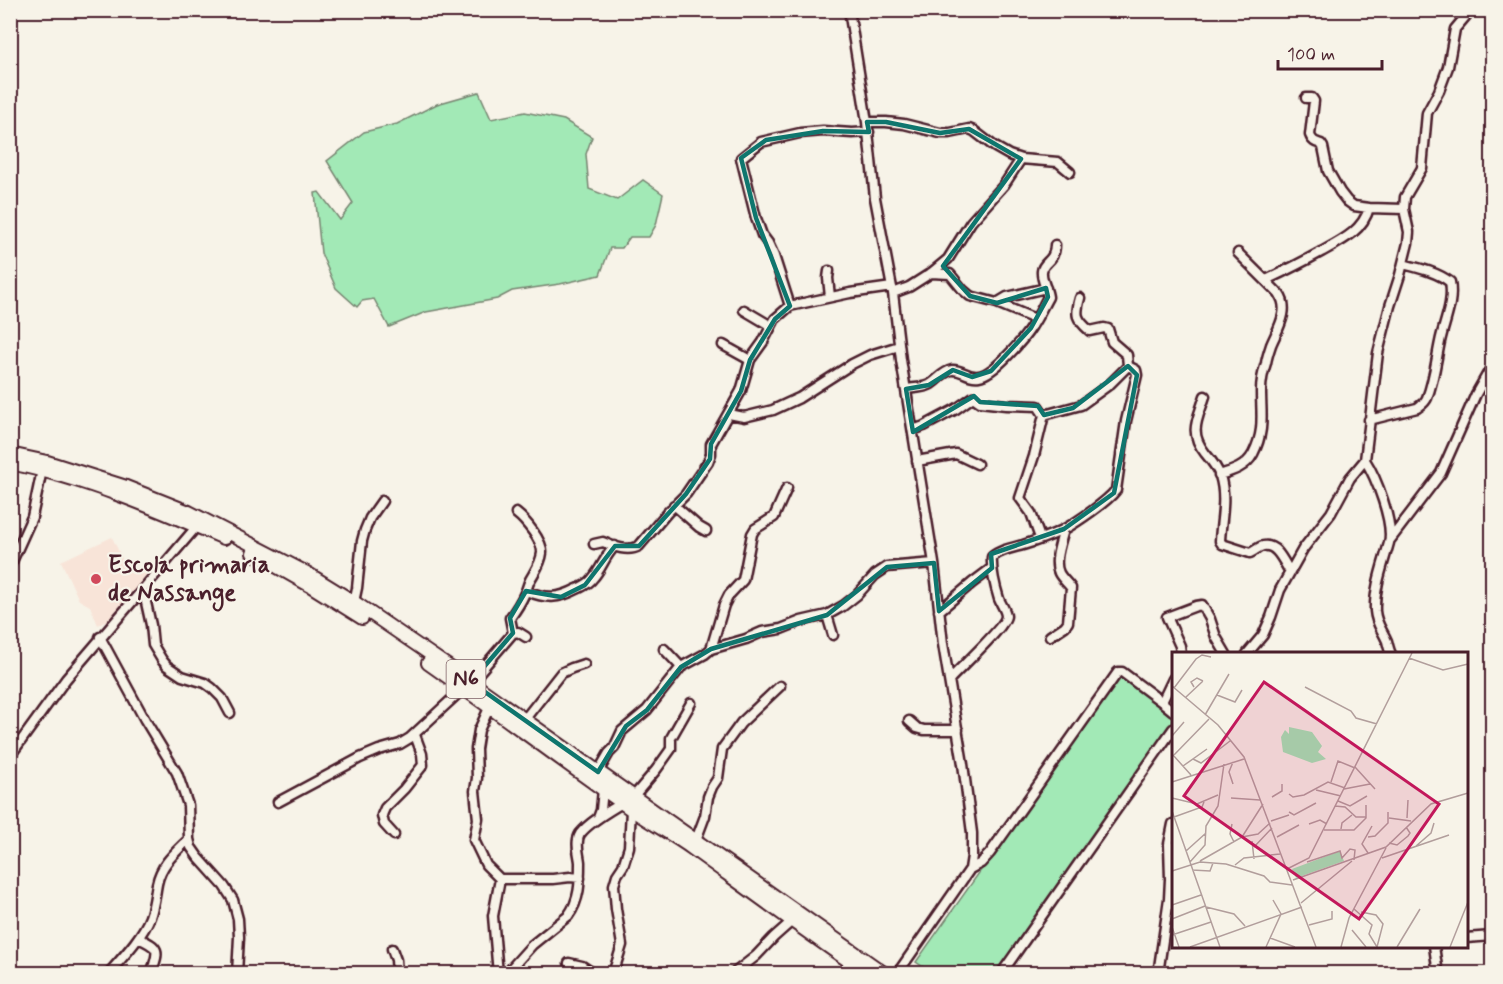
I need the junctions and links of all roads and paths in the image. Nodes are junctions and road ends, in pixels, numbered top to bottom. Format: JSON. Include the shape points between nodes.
{"nodes":[{"id":1,"x":849,"y":10,"type":"edge"},
{"id":2,"x":1471,"y":10,"type":"edge"},
{"id":3,"x":1306,"y":98,"type":"dead end"},
{"id":4,"x":867,"y":122,"type":"junction"},
{"id":5,"x":868,"y":132,"type":"junction"},
{"id":6,"x":1021,"y":159,"type":"junction"},
{"id":7,"x":1070,"y":172,"type":"dead end"},
{"id":8,"x":1369,"y":208,"type":"junction"},
{"id":9,"x":1404,"y":209,"type":"junction"},
{"id":10,"x":1055,"y":244,"type":"dead end"},
{"id":11,"x":1238,"y":253,"type":"dead end"},
{"id":12,"x":1403,"y":264,"type":"junction"},
{"id":13,"x":829,"y":271,"type":"dead end"},
{"id":14,"x":931,"y":273,"type":"junction"},
{"id":15,"x":1266,"y":280,"type":"junction"},
{"id":16,"x":1046,"y":288,"type":"junction"},
{"id":17,"x":892,"y":290,"type":"junction"},
{"id":18,"x":830,"y":297,"type":"junction"},
{"id":19,"x":1080,"y":298,"type":"dead end"},
{"id":20,"x":997,"y":303,"type":"junction"},
{"id":21,"x":790,"y":306,"type":"junction"},
{"id":22,"x":744,"y":310,"type":"dead end"},
{"id":23,"x":1035,"y":319,"type":"junction"},
{"id":24,"x":771,"y":326,"type":"junction"},
{"id":25,"x":723,"y":345,"type":"dead end"},
{"id":26,"x":899,"y":346,"type":"junction"},
{"id":27,"x":750,"y":360,"type":"junction"},
{"id":28,"x":1128,"y":366,"type":"junction"},
{"id":29,"x":1492,"y":366,"type":"edge"},
{"id":30,"x":906,"y":389,"type":"junction"},
{"id":31,"x":1204,"y":396,"type":"dead end"},
{"id":32,"x":729,"y":414,"type":"junction"},
{"id":33,"x":1044,"y":415,"type":"junction"},
{"id":34,"x":1369,"y":420,"type":"junction"},
{"id":35,"x":913,"y":430,"type":"junction"},
{"id":36,"x":10,"y":454,"type":"edge"},
{"id":37,"x":1365,"y":460,"type":"junction"},
{"id":38,"x":917,"y":461,"type":"junction"},
{"id":39,"x":10,"y":463,"type":"edge"},
{"id":40,"x":977,"y":464,"type":"dead end"},
{"id":41,"x":42,"y":470,"type":"junction"},
{"id":42,"x":1219,"y":475,"type":"junction"},
{"id":43,"x":787,"y":488,"type":"dead end"},
{"id":44,"x":382,"y":501,"type":"dead end"},
{"id":45,"x":674,"y":505,"type":"junction"},
{"id":46,"x":516,"y":513,"type":"dead end"},
{"id":47,"x":197,"y":526,"type":"junction"},
{"id":48,"x":1064,"y":530,"type":"junction"},
{"id":49,"x":706,"y":531,"type":"dead end"},
{"id":50,"x":1040,"y":538,"type":"junction"},
{"id":51,"x":1390,"y":540,"type":"junction"},
{"id":52,"x":594,"y":544,"type":"dead end"},
{"id":53,"x":615,"y":546,"type":"junction"},
{"id":54,"x":934,"y":563,"type":"junction"},
{"id":55,"x":10,"y":566,"type":"edge"},
{"id":56,"x":992,"y":568,"type":"junction"},
{"id":57,"x":1290,"y":572,"type":"junction"},
{"id":58,"x":143,"y":589,"type":"junction"},
{"id":59,"x":526,"y":591,"type":"junction"},
{"id":60,"x":354,"y":602,"type":"junction"},
{"id":61,"x":939,"y":611,"type":"junction"},
{"id":62,"x":827,"y":615,"type":"junction"},
{"id":63,"x":513,"y":633,"type":"junction"},
{"id":64,"x":833,"y":635,"type":"dead end"},
{"id":65,"x":1050,"y":636,"type":"dead end"},
{"id":66,"x":100,"y":637,"type":"junction"},
{"id":67,"x":526,"y":637,"type":"dead end"},
{"id":68,"x":664,"y":649,"type":"dead end"},
{"id":69,"x":711,"y":649,"type":"junction"},
{"id":70,"x":1180,"y":652,"type":"edge"},
{"id":71,"x":1225,"y":652,"type":"edge"},
{"id":72,"x":1249,"y":652,"type":"edge"},
{"id":73,"x":1390,"y":652,"type":"edge"},
{"id":74,"x":584,"y":664,"type":"dead end"},
{"id":75,"x":681,"y":668,"type":"junction"},
{"id":76,"x":950,"y":679,"type":"junction"},
{"id":77,"x":1172,"y":681,"type":"edge"},
{"id":78,"x":467,"y":685,"type":"junction"},
{"id":79,"x":780,"y":686,"type":"dead end"},
{"id":80,"x":1162,"y":702,"type":"junction"},
{"id":81,"x":691,"y":703,"type":"dead end"},
{"id":82,"x":490,"y":706,"type":"junction"},
{"id":83,"x":1172,"y":710,"type":"edge"},
{"id":84,"x":230,"y":713,"type":"dead end"},
{"id":85,"x":524,"y":720,"type":"junction"},
{"id":86,"x":909,"y":721,"type":"dead end"},
{"id":87,"x":958,"y":730,"type":"junction"},
{"id":88,"x":1172,"y":730,"type":"edge"},
{"id":89,"x":415,"y":735,"type":"junction"},
{"id":90,"x":10,"y":756,"type":"edge"},
{"id":91,"x":598,"y":772,"type":"junction"},
{"id":92,"x":603,"y":789,"type":"junction"},
{"id":93,"x":279,"y":802,"type":"dead end"},
{"id":94,"x":629,"y":803,"type":"junction"},
{"id":95,"x":598,"y":818,"type":"junction"},
{"id":96,"x":1172,"y":829,"type":"edge"},
{"id":97,"x":394,"y":835,"type":"dead end"},
{"id":98,"x":189,"y":839,"type":"junction"},
{"id":99,"x":696,"y":840,"type":"junction"},
{"id":100,"x":970,"y":869,"type":"junction"},
{"id":101,"x":580,"y":878,"type":"junction"},
{"id":102,"x":500,"y":879,"type":"junction"},
{"id":103,"x":792,"y":921,"type":"junction"},
{"id":104,"x":1490,"y":935,"type":"edge"},
{"id":105,"x":138,"y":938,"type":"junction"},
{"id":106,"x":1467,"y":938,"type":"edge"},
{"id":107,"x":1434,"y":948,"type":"edge"},
{"id":108,"x":392,"y":949,"type":"dead end"},
{"id":109,"x":569,"y":963,"type":"dead end"},
{"id":110,"x":853,"y":964,"type":"junction"},
{"id":111,"x":108,"y":974,"type":"edge"},
{"id":112,"x":151,"y":974,"type":"edge"},
{"id":113,"x":237,"y":974,"type":"edge"},
{"id":114,"x":397,"y":974,"type":"edge"},
{"id":115,"x":498,"y":974,"type":"edge"},
{"id":116,"x":506,"y":974,"type":"edge"},
{"id":117,"x":594,"y":974,"type":"edge"},
{"id":118,"x":613,"y":974,"type":"edge"},
{"id":119,"x":733,"y":974,"type":"edge"},
{"id":120,"x":841,"y":974,"type":"edge"},
{"id":121,"x":868,"y":974,"type":"edge"},
{"id":122,"x":885,"y":974,"type":"edge"},
{"id":123,"x":897,"y":974,"type":"edge"},
{"id":124,"x":1000,"y":974,"type":"edge"},
{"id":125,"x":1158,"y":974,"type":"edge"},
{"id":126,"x":1438,"y":974,"type":"edge"}],
"edges":[{"from":1,"to":4,"type":"street"},
{"from":2,"to":9,"type":"street","via":[[1455,29],[1448,67],[1427,113],[1422,168]]},
{"from":3,"to":8,"type":"street","via":[[1314,101],[1310,135],[1323,147],[1332,181],[1347,201]]},
{"from":4,"to":5,"type":"street"},
{"from":4,"to":6,"type":"street","via":[[950,133],[969,129],[1002,152]]},
{"from":5,"to":17,"type":"street"},
{"from":5,"to":21,"type":"street","via":[[800,133],[761,142],[741,158],[756,218],[774,256]]},
{"from":6,"to":7,"type":"street","via":[[1058,162]]},
{"from":6,"to":14,"type":"street","via":[[971,222],[948,260]]},
{"from":8,"to":9,"type":"street"},
{"from":8,"to":15,"type":"street","via":[[1363,222],[1345,238]]},
{"from":9,"to":12,"type":"street","via":[[1409,232]]},
{"from":10,"to":16,"type":"street","via":[[1053,258],[1042,271]]},
{"from":11,"to":15,"type":"street"},
{"from":12,"to":34,"type":"street","via":[[1378,353]]},
{"from":12,"to":34,"type":"street","via":[[1448,280],[1449,312],[1426,399],[1417,408]]},
{"from":13,"to":18,"type":"street"},
{"from":14,"to":17,"type":"street","via":[[909,287]]},
{"from":14,"to":20,"type":"street","via":[[950,274],[970,296]]},
{"from":15,"to":42,"type":"street","via":[[1284,305],[1263,373],[1260,438],[1242,467]]},
{"from":16,"to":20,"type":"street"},
{"from":16,"to":23,"type":"street","via":[[1048,297]]},
{"from":17,"to":18,"type":"street"},
{"from":17,"to":26,"type":"street"},
{"from":18,"to":21,"type":"street"},
{"from":19,"to":28,"type":"street","via":[[1077,316],[1090,331],[1108,329],[1112,342],[1128,355]]},
{"from":20,"to":23,"type":"street"},
{"from":21,"to":24,"type":"street"},
{"from":22,"to":24,"type":"street"},
{"from":23,"to":30,"type":"street","via":[[1016,346],[985,375],[971,377],[953,370],[929,385]]},
{"from":24,"to":27,"type":"street"},
{"from":25,"to":27,"type":"street"},
{"from":26,"to":30,"type":"street"},
{"from":26,"to":32,"type":"street","via":[[852,364],[773,410],[744,417]]},
{"from":27,"to":32,"type":"street"},
{"from":28,"to":33,"type":"street","via":[[1081,405]]},
{"from":28,"to":48,"type":"street","via":[[1137,375],[1116,490]]},
{"from":29,"to":51,"type":"street","via":[[1476,393],[1442,473]]},
{"from":30,"to":35,"type":"street"},
{"from":31,"to":42,"type":"street","via":[[1195,432]]},
{"from":32,"to":45,"type":"street","via":[[711,444],[708,462]]},
{"from":33,"to":35,"type":"street","via":[[1038,406],[980,402],[973,397]]},
{"from":33,"to":50,"type":"street","via":[[1020,498],[1031,513]]},
{"from":34,"to":37,"type":"street"},
{"from":35,"to":38,"type":"street"},
{"from":36,"to":60,"type":"highway","number":"N6","via":[[126,487],[189,512]]},
{"from":37,"to":51,"type":"street","via":[[1384,504]]},
{"from":37,"to":57,"type":"street"},
{"from":38,"to":40,"type":"street","via":[[956,454]]},
{"from":38,"to":54,"type":"street"},
{"from":39,"to":41,"type":"highway","number":"N6"},
{"from":41,"to":47,"type":"highway","number":"N6"},
{"from":41,"to":55,"type":"street","via":[[32,517]]},
{"from":42,"to":57,"type":"street","via":[[1224,498],[1222,544],[1250,553],[1269,546],[1278,552]]},
{"from":43,"to":69,"type":"street","via":[[774,517],[752,534],[742,580],[724,605]]},
{"from":44,"to":60,"type":"street","via":[[365,530]]},
{"from":45,"to":49,"type":"street"},
{"from":45,"to":53,"type":"street","via":[[639,546]]},
{"from":46,"to":59,"type":"street","via":[[542,549]]},
{"from":47,"to":58,"type":"street"},
{"from":47,"to":78,"type":"highway","number":"N6","via":[[311,586]]},
{"from":48,"to":50,"type":"street"},
{"from":48,"to":65,"type":"street","via":[[1057,568],[1071,588],[1068,622]]},
{"from":50,"to":56,"type":"street","via":[[998,552],[992,557]]},
{"from":51,"to":73,"type":"street","via":[[1375,612]]},
{"from":52,"to":53,"type":"street"},
{"from":53,"to":59,"type":"street","via":[[585,585],[561,597]]},
{"from":54,"to":61,"type":"street"},
{"from":54,"to":62,"type":"street","via":[[887,567],[875,574],[857,595]]},
{"from":56,"to":61,"type":"street"},
{"from":56,"to":76,"type":"street","via":[[1006,618]]},
{"from":57,"to":72,"type":"street","via":[[1263,635]]},
{"from":58,"to":66,"type":"street"},
{"from":58,"to":84,"type":"street","via":[[153,645],[162,660],[182,676],[212,688]]},
{"from":59,"to":63,"type":"street","via":[[510,618]]},
{"from":60,"to":78,"type":"highway","number":"N6"},
{"from":61,"to":76,"type":"street"},
{"from":62,"to":64,"type":"street"},
{"from":62,"to":69,"type":"street"},
{"from":63,"to":67,"type":"street"},
{"from":63,"to":78,"type":"street"},
{"from":66,"to":90,"type":"street"},
{"from":66,"to":98,"type":"street","via":[[177,772],[188,805]]},
{"from":68,"to":75,"type":"street"},
{"from":69,"to":75,"type":"street"},
{"from":70,"to":71,"type":"street","via":[[1167,618],[1202,605]]},
{"from":74,"to":85,"type":"street","via":[[561,673]]},
{"from":75,"to":91,"type":"street","via":[[647,710],[622,731]]},
{"from":76,"to":87,"type":"street"},
{"from":77,"to":80,"type":"street"},
{"from":78,"to":82,"type":"highway","number":"N6"},
{"from":78,"to":85,"type":"highway","number":"N6"},
{"from":78,"to":89,"type":"street"},
{"from":79,"to":99,"type":"street","via":[[741,723],[722,749],[718,778],[708,797]]},
{"from":80,"to":83,"type":"street"},
{"from":80,"to":100,"type":"street","via":[[1118,672],[990,853]]},
{"from":81,"to":94,"type":"street","via":[[671,738],[671,749]]},
{"from":82,"to":92,"type":"highway","number":"N6"},
{"from":82,"to":102,"type":"street","via":[[479,730],[476,749],[474,791],[478,819],[474,840],[486,865]]},
{"from":85,"to":91,"type":"highway","number":"N6"},
{"from":86,"to":87,"type":"street","via":[[924,730]]},
{"from":87,"to":100,"type":"street","via":[[972,833]]},
{"from":88,"to":124,"type":"street"},
{"from":89,"to":93,"type":"street","via":[[360,758]]},
{"from":89,"to":97,"type":"street","via":[[423,765],[382,814],[384,824]]},
{"from":91,"to":94,"type":"highway","number":"N6"},
{"from":92,"to":94,"type":"highway","number":"N6"},
{"from":92,"to":95,"type":"street"},
{"from":94,"to":95,"type":"street"},
{"from":94,"to":99,"type":"highway","number":"N6"},
{"from":94,"to":103,"type":"highway","number":"N6"},
{"from":94,"to":118,"type":"street","via":[[629,846],[614,885],[622,945]]},
{"from":95,"to":101,"type":"street","via":[[578,837]]},
{"from":96,"to":125,"type":"street","via":[[1169,898]]},
{"from":98,"to":105,"type":"street","via":[[162,869],[150,917]]},
{"from":98,"to":113,"type":"street","via":[[198,857],[233,900],[239,937]]},
{"from":99,"to":122,"type":"highway","number":"N6"},
{"from":100,"to":123,"type":"street"},
{"from":101,"to":102,"type":"street"},
{"from":101,"to":116,"type":"street","via":[[579,896],[568,916],[532,945]]},
{"from":102,"to":115,"type":"street","via":[[493,916]]},
{"from":103,"to":110,"type":"highway","number":"N6"},
{"from":103,"to":119,"type":"street"},
{"from":104,"to":106,"type":"street"},
{"from":105,"to":111,"type":"street"},
{"from":105,"to":112,"type":"street","via":[[156,948]]},
{"from":107,"to":126,"type":"street"},
{"from":108,"to":114,"type":"street"},
{"from":109,"to":117,"type":"street"},
{"from":110,"to":120,"type":"street"},
{"from":110,"to":121,"type":"highway","number":"N6"}]}
